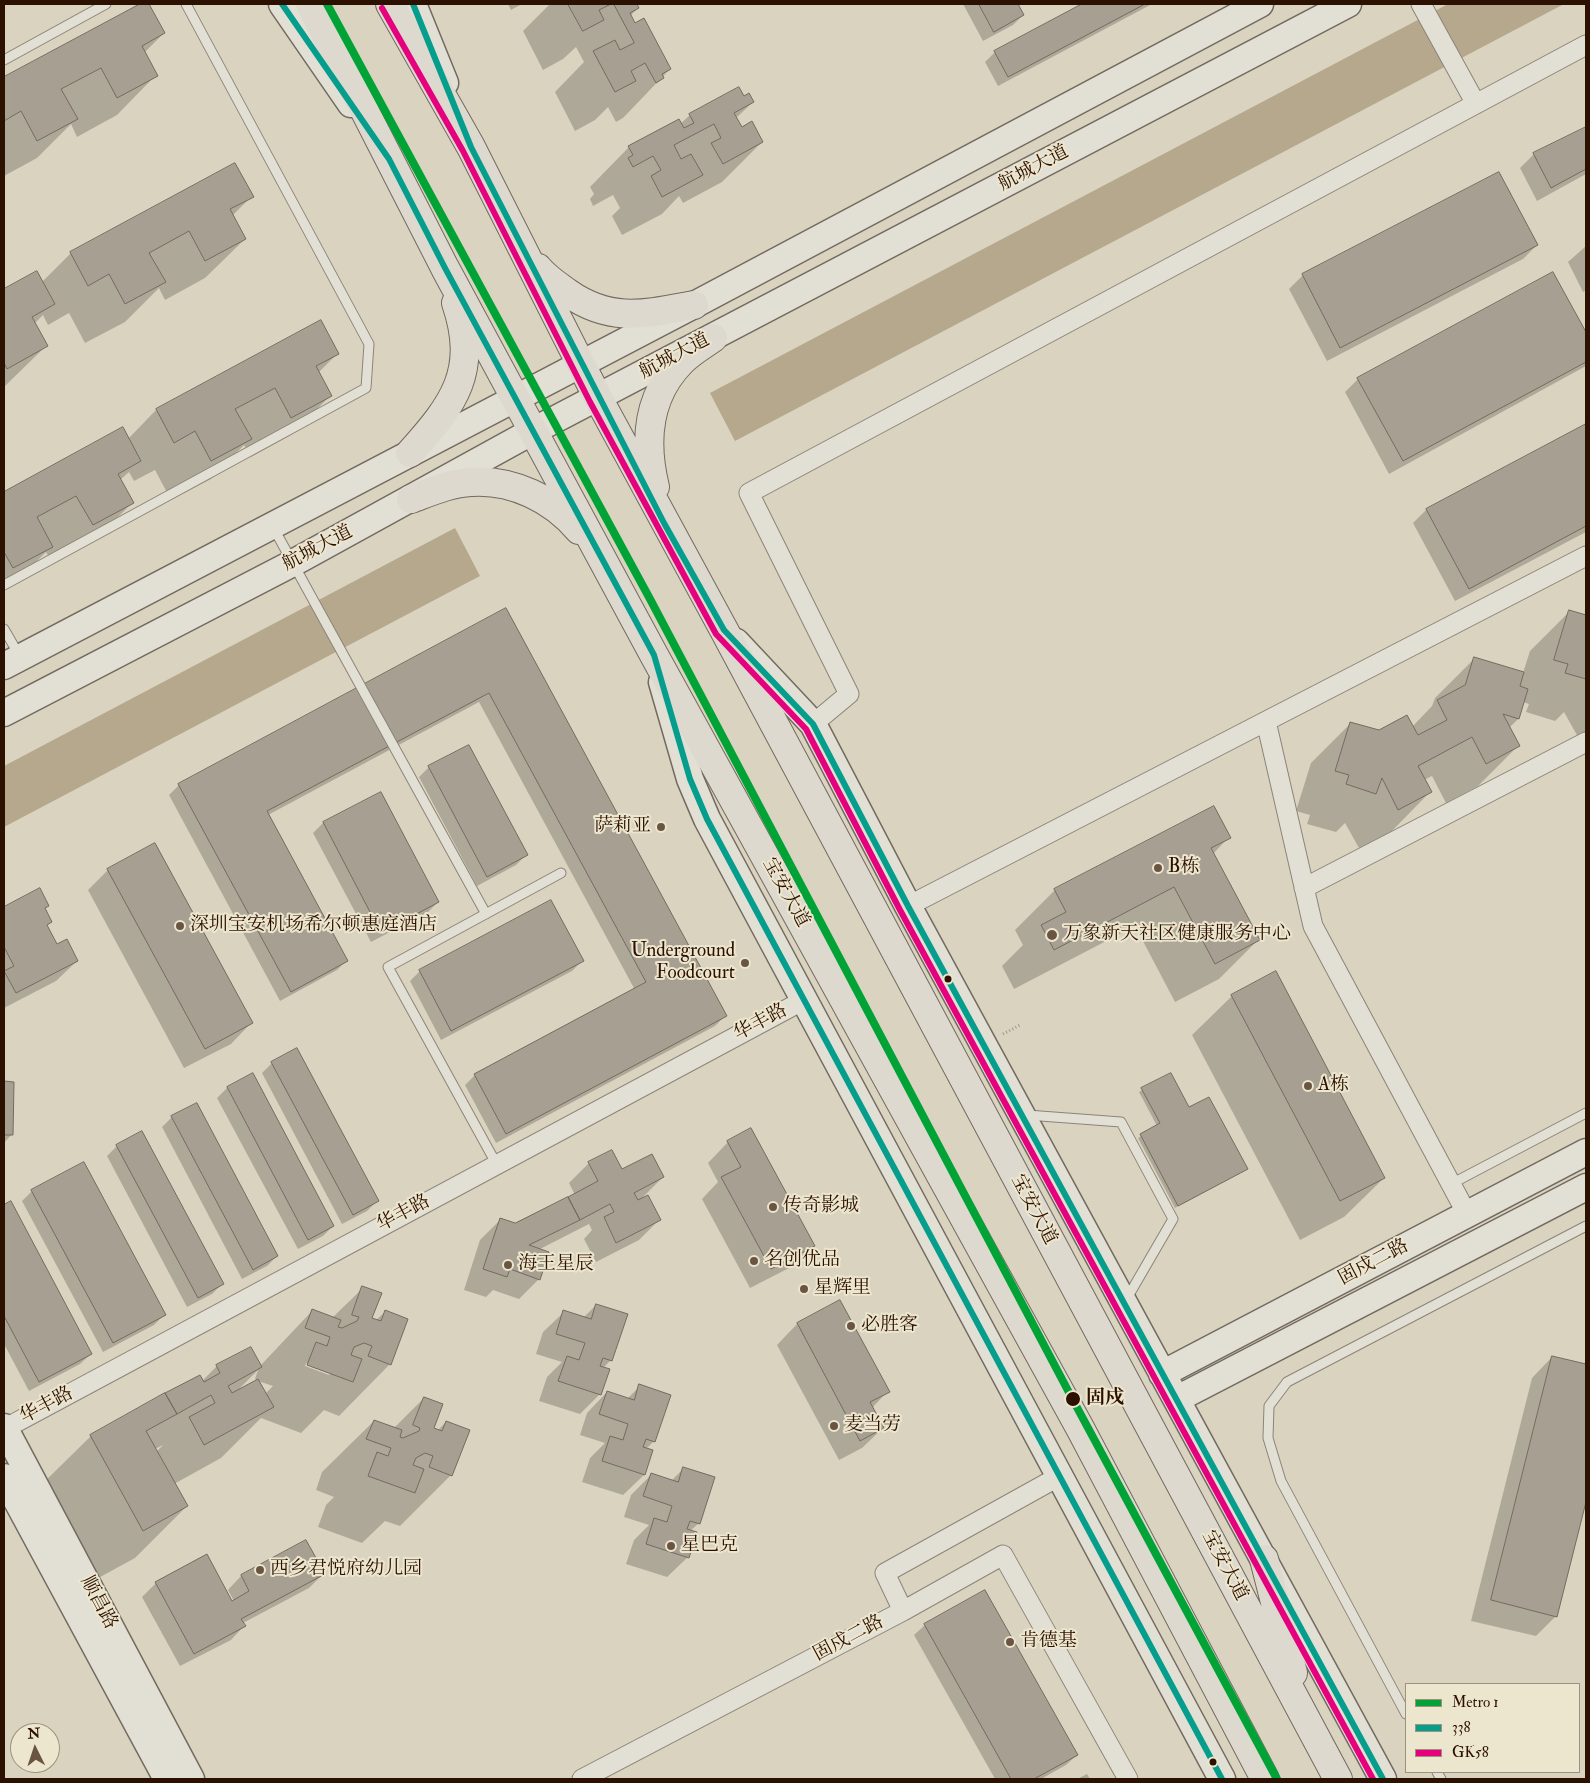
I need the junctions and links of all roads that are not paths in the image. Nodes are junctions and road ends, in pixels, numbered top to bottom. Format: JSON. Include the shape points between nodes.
{"nodes":[{"id":1,"x":106,"y":4,"type":"edge"},
{"id":2,"x":186,"y":4,"type":"edge"},
{"id":3,"x":282,"y":4,"type":"edge"},
{"id":4,"x":310,"y":4,"type":"edge"},
{"id":5,"x":390,"y":4,"type":"edge"},
{"id":6,"x":413,"y":4,"type":"edge"},
{"id":7,"x":1260,"y":4,"type":"edge"},
{"id":8,"x":1348,"y":4,"type":"edge"},
{"id":9,"x":1422,"y":4,"type":"edge"},
{"id":10,"x":1586,"y":45,"type":"edge"},
{"id":11,"x":4,"y":60,"type":"edge"},
{"id":12,"x":1474,"y":100,"type":"junction"},
{"id":13,"x":471,"y":146,"type":"junction"},
{"id":14,"x":389,"y":159,"type":"junction"},
{"id":15,"x":518,"y":243,"type":"junction"},
{"id":16,"x":444,"y":268,"type":"junction"},
{"id":17,"x":694,"y":304,"type":"junction"},
{"id":18,"x":713,"y":338,"type":"junction"},
{"id":19,"x":581,"y":363,"type":"junction"},
{"id":20,"x":516,"y":397,"type":"junction"},
{"id":21,"x":598,"y":398,"type":"junction"},
{"id":22,"x":533,"y":431,"type":"junction"},
{"id":23,"x":410,"y":453,"type":"junction"},
{"id":24,"x":411,"y":499,"type":"junction"},
{"id":25,"x":664,"y":523,"type":"junction"},
{"id":26,"x":272,"y":525,"type":"junction"},
{"id":27,"x":601,"y":556,"type":"junction"},
{"id":28,"x":1586,"y":556,"type":"edge"},
{"id":29,"x":293,"y":563,"type":"junction"},
{"id":30,"x":4,"y":585,"type":"edge"},
{"id":31,"x":4,"y":629,"type":"edge"},
{"id":32,"x":724,"y":630,"type":"junction"},
{"id":33,"x":654,"y":655,"type":"junction"},
{"id":34,"x":12,"y":662,"type":"edge"},
{"id":35,"x":4,"y":713,"type":"edge"},
{"id":36,"x":1266,"y":721,"type":"junction"},
{"id":37,"x":813,"y":724,"type":"junction"},
{"id":38,"x":1586,"y":742,"type":"edge"},
{"id":39,"x":561,"y":873,"type":"dead end"},
{"id":40,"x":1304,"y":888,"type":"junction"},
{"id":41,"x":908,"y":906,"type":"junction"},
{"id":42,"x":486,"y":914,"type":"junction"},
{"id":43,"x":804,"y":1000,"type":"junction"},
{"id":44,"x":1586,"y":1113,"type":"edge"},
{"id":45,"x":1021,"y":1114,"type":"junction"},
{"id":46,"x":1586,"y":1152,"type":"edge"},
{"id":47,"x":497,"y":1164,"type":"junction"},
{"id":48,"x":1451,"y":1184,"type":"junction"},
{"id":49,"x":1586,"y":1187,"type":"edge"},
{"id":50,"x":1467,"y":1214,"type":"junction"},
{"id":51,"x":1586,"y":1226,"type":"edge"},
{"id":52,"x":1124,"y":1304,"type":"junction"},
{"id":53,"x":1162,"y":1374,"type":"junction"},
{"id":54,"x":1177,"y":1399,"type":"junction"},
{"id":55,"x":4,"y":1428,"type":"edge"},
{"id":56,"x":4,"y":1477,"type":"edge"},
{"id":57,"x":1058,"y":1477,"type":"junction"},
{"id":58,"x":1264,"y":1559,"type":"junction"},
{"id":59,"x":903,"y":1611,"type":"junction"},
{"id":60,"x":1405,"y":1712,"type":"edge"},
{"id":61,"x":1304,"y":1714,"type":"junction"},
{"id":62,"x":167,"y":1779,"type":"edge"},
{"id":63,"x":191,"y":1779,"type":"edge"},
{"id":64,"x":582,"y":1779,"type":"edge"},
{"id":65,"x":1128,"y":1779,"type":"edge"},
{"id":66,"x":1222,"y":1779,"type":"edge"},
{"id":67,"x":1265,"y":1779,"type":"edge"},
{"id":68,"x":1338,"y":1779,"type":"edge"},
{"id":69,"x":1383,"y":1779,"type":"edge"}],
"edges":[{"from":1,"to":11,"type":"lane"},
{"from":2,"to":30,"type":"lane","via":[[369,344],[366,388]]},
{"from":3,"to":14,"type":"main road"},
{"from":4,"to":14,"type":"main road","name":"宝安大道"},
{"from":5,"to":13,"type":"main road","name":"宝安大道"},
{"from":6,"to":13,"type":"main road"},
{"from":7,"to":17,"type":"main road","name":"航城大道"},
{"from":8,"to":18,"type":"main road","name":"航城大道"},
{"from":9,"to":12,"type":"street"},
{"from":10,"to":12,"type":"street"},
{"from":12,"to":37,"type":"street","via":[[749,493],[849,694]]},
{"from":13,"to":15,"type":"main road","name":"宝安大道"},
{"from":14,"to":16,"type":"main road","name":"宝安大道"},
{"from":15,"to":17,"type":"main road","via":[[541,272],[597,310],[630,315]]},
{"from":15,"to":19,"type":"main road","name":"宝安大道"},
{"from":16,"to":20,"type":"main road","name":"宝安大道"},
{"from":16,"to":23,"type":"main road","via":[[461,325],[462,376],[448,407]]},
{"from":17,"to":19,"type":"main road","name":"航城大道"},
{"from":18,"to":21,"type":"main road","name":"航城大道"},
{"from":18,"to":25,"type":"main road","via":[[669,376],[653,410],[648,432],[649,452]]},
{"from":19,"to":20,"type":"main road","name":"航城大道"},
{"from":19,"to":21,"type":"main road","name":"宝安大道"},
{"from":20,"to":22,"type":"main road","name":"宝安大道"},
{"from":20,"to":23,"type":"main road","name":"航城大道"},
{"from":21,"to":22,"type":"main road","name":"航城大道"},
{"from":21,"to":25,"type":"main road","name":"宝安大道"},
{"from":22,"to":24,"type":"main road","name":"航城大道"},
{"from":22,"to":27,"type":"main road","name":"宝安大道"},
{"from":23,"to":26,"type":"main road","name":"航城大道"},
{"from":24,"to":27,"type":"main road","via":[[470,482],[516,486],[545,500],[573,522]]},
{"from":24,"to":29,"type":"main road","name":"航城大道"},
{"from":25,"to":32,"type":"main road","name":"宝安大道"},
{"from":26,"to":29,"type":"lane"},
{"from":26,"to":34,"type":"main road","name":"航城大道"},
{"from":27,"to":33,"type":"main road","name":"宝安大道"},
{"from":28,"to":36,"type":"street"},
{"from":29,"to":35,"type":"main road","name":"航城大道"},
{"from":29,"to":42,"type":"lane"},
{"from":31,"to":34,"type":"lane"},
{"from":32,"to":37,"type":"main road"},
{"from":32,"to":61,"type":"main road","name":"宝安大道"},
{"from":33,"to":43,"type":"main road","via":[[690,779],[707,819]]},
{"from":33,"to":67,"type":"main road","name":"宝安大道","via":[[1080,1428]]},
{"from":36,"to":40,"type":"street"},
{"from":36,"to":41,"type":"street"},
{"from":37,"to":41,"type":"main road"},
{"from":38,"to":40,"type":"street"},
{"from":39,"to":42,"type":"lane"},
{"from":40,"to":48,"type":"street","via":[[1313,926]]},
{"from":41,"to":45,"type":"main road"},
{"from":42,"to":47,"type":"lane","via":[[388,966]]},
{"from":43,"to":47,"type":"street","name":"华丰路"},
{"from":43,"to":57,"type":"main road"},
{"from":44,"to":48,"type":"lane"},
{"from":45,"to":52,"type":"main road"},
{"from":45,"to":52,"type":"lane","via":[[1121,1122],[1174,1219]]},
{"from":46,"to":50,"type":"main road","name":"固戍二路"},
{"from":47,"to":55,"type":"street","name":"华丰路"},
{"from":48,"to":50,"type":"street"},
{"from":49,"to":54,"type":"main road","name":"固戍二路"},
{"from":50,"to":53,"type":"main road","name":"固戍二路"},
{"from":51,"to":60,"type":"lane","via":[[1287,1382],[1269,1406],[1268,1438],[1281,1481]]},
{"from":52,"to":53,"type":"main road"},
{"from":53,"to":54,"type":"main road"},
{"from":54,"to":58,"type":"main road"},
{"from":55,"to":63,"type":"main road","name":"顺昌路"},
{"from":56,"to":62,"type":"main road","name":"顺昌路"},
{"from":57,"to":59,"type":"street","name":"固戍二路","via":[[885,1573]]},
{"from":57,"to":66,"type":"main road"},
{"from":58,"to":61,"type":"main road"},
{"from":58,"to":69,"type":"main road"},
{"from":59,"to":64,"type":"street","name":"固戍二路"},
{"from":59,"to":65,"type":"street","via":[[1003,1555]]},
{"from":61,"to":68,"type":"main road","name":"宝安大道"}]}
